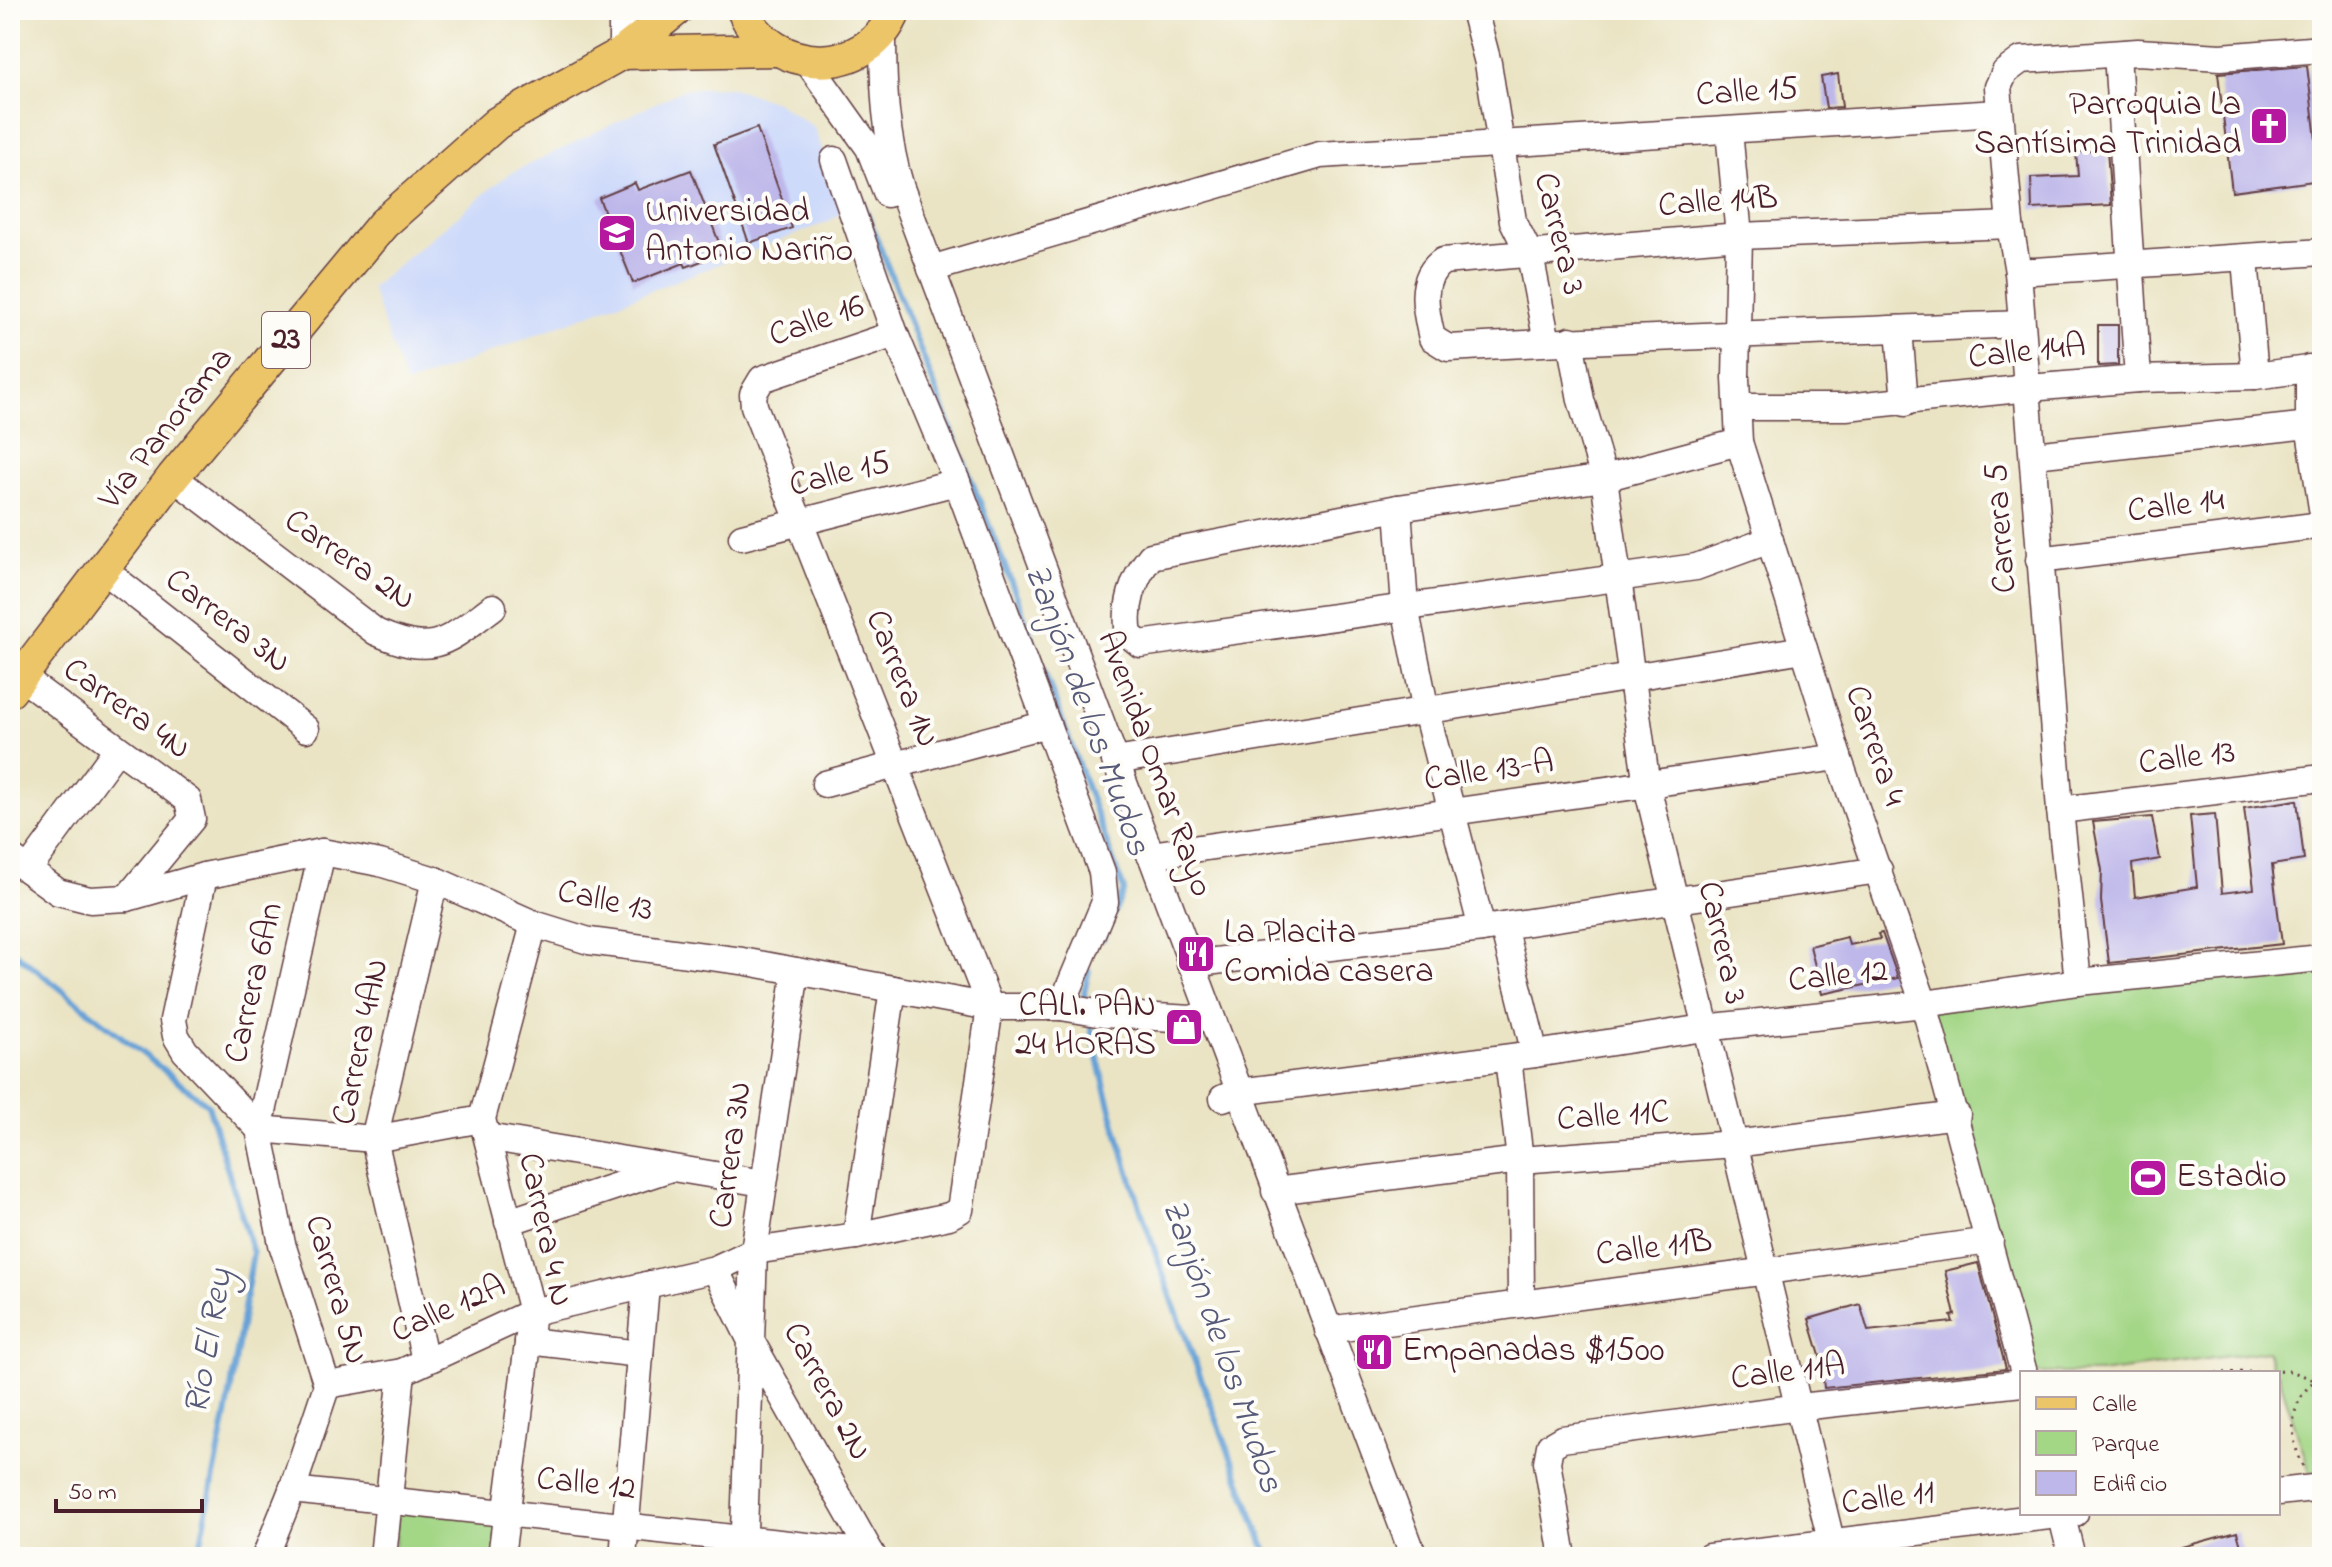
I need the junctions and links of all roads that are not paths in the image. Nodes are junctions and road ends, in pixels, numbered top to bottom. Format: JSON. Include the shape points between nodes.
{"nodes":[{"id":1,"x":622,"y":10,"type":"edge"},
{"id":2,"x":676,"y":10,"type":"edge"},
{"id":3,"x":743,"y":10,"type":"edge"},
{"id":4,"x":1474,"y":10,"type":"edge"},
{"id":5,"x":893,"y":17,"type":"edge"},
{"id":6,"x":2322,"y":49,"type":"edge"},
{"id":7,"x":622,"y":53,"type":"junction"},
{"id":8,"x":2117,"y":54,"type":"junction"},
{"id":9,"x":792,"y":56,"type":"junction"},
{"id":10,"x":1998,"y":113,"type":"junction"},
{"id":11,"x":1729,"y":131,"type":"junction"},
{"id":12,"x":1500,"y":144,"type":"junction"},
{"id":13,"x":834,"y":160,"type":"dead end"},
{"id":14,"x":2010,"y":225,"type":"junction"},
{"id":15,"x":1739,"y":236,"type":"junction"},
{"id":16,"x":2322,"y":252,"type":"edge"},
{"id":17,"x":1530,"y":255,"type":"junction"},
{"id":18,"x":2245,"y":259,"type":"junction"},
{"id":19,"x":2131,"y":265,"type":"junction"},
{"id":20,"x":931,"y":269,"type":"junction"},
{"id":21,"x":2018,"y":272,"type":"junction"},
{"id":22,"x":2021,"y":324,"type":"junction"},
{"id":23,"x":1899,"y":329,"type":"junction"},
{"id":24,"x":895,"y":334,"type":"junction"},
{"id":25,"x":1739,"y":337,"type":"junction"},
{"id":26,"x":1559,"y":341,"type":"junction"},
{"id":27,"x":1439,"y":345,"type":"joint"},
{"id":28,"x":2315,"y":368,"type":"edge"},
{"id":29,"x":2255,"y":376,"type":"junction"},
{"id":30,"x":762,"y":379,"type":"joint"},
{"id":31,"x":2138,"y":379,"type":"junction"},
{"id":32,"x":2029,"y":388,"type":"junction"},
{"id":33,"x":1905,"y":403,"type":"junction"},
{"id":34,"x":1738,"y":407,"type":"junction"},
{"id":35,"x":2309,"y":425,"type":"junction"},
{"id":36,"x":1739,"y":442,"type":"junction"},
{"id":37,"x":2034,"y":455,"type":"junction"},
{"id":38,"x":173,"y":477,"type":"junction"},
{"id":39,"x":1604,"y":478,"type":"junction"},
{"id":40,"x":957,"y":482,"type":"junction"},
{"id":41,"x":1398,"y":508,"type":"junction"},
{"id":42,"x":2322,"y":508,"type":"edge"},
{"id":43,"x":798,"y":523,"type":"junction"},
{"id":44,"x":2322,"y":525,"type":"edge"},
{"id":45,"x":742,"y":537,"type":"dead end"},
{"id":46,"x":1770,"y":540,"type":"junction"},
{"id":47,"x":2039,"y":560,"type":"junction"},
{"id":48,"x":105,"y":571,"type":"junction"},
{"id":49,"x":1616,"y":578,"type":"junction"},
{"id":50,"x":493,"y":607,"type":"dead end"},
{"id":51,"x":1405,"y":607,"type":"junction"},
{"id":52,"x":1804,"y":649,"type":"junction"},
{"id":53,"x":1632,"y":678,"type":"junction"},
{"id":54,"x":15,"y":684,"type":"edge"},
{"id":55,"x":1426,"y":711,"type":"junction"},
{"id":56,"x":1047,"y":724,"type":"junction"},
{"id":57,"x":306,"y":729,"type":"dead end"},
{"id":58,"x":117,"y":749,"type":"junction"},
{"id":59,"x":1838,"y":757,"type":"junction"},
{"id":60,"x":1115,"y":761,"type":"junction"},
{"id":61,"x":896,"y":762,"type":"junction"},
{"id":62,"x":2322,"y":778,"type":"edge"},
{"id":63,"x":825,"y":784,"type":"dead end"},
{"id":64,"x":1647,"y":786,"type":"junction"},
{"id":65,"x":2060,"y":810,"type":"junction"},
{"id":66,"x":1452,"y":813,"type":"junction"},
{"id":67,"x":322,"y":852,"type":"junction"},
{"id":68,"x":1150,"y":855,"type":"junction"},
{"id":69,"x":19,"y":863,"type":"edge"},
{"id":70,"x":1879,"y":870,"type":"junction"},
{"id":71,"x":204,"y":876,"type":"junction"},
{"id":72,"x":435,"y":880,"type":"junction"},
{"id":73,"x":127,"y":898,"type":"junction"},
{"id":74,"x":1673,"y":900,"type":"junction"},
{"id":75,"x":534,"y":924,"type":"junction"},
{"id":76,"x":1493,"y":927,"type":"junction"},
{"id":77,"x":2322,"y":958,"type":"edge"},
{"id":78,"x":1190,"y":964,"type":"junction"},
{"id":79,"x":796,"y":971,"type":"junction"},
{"id":80,"x":2078,"y":982,"type":"junction"},
{"id":81,"x":893,"y":989,"type":"junction"},
{"id":82,"x":1924,"y":1004,"type":"junction"},
{"id":83,"x":990,"y":1007,"type":"junction"},
{"id":84,"x":1082,"y":1010,"type":"junction"},
{"id":85,"x":1200,"y":1016,"type":"junction"},
{"id":86,"x":1704,"y":1028,"type":"junction"},
{"id":87,"x":1535,"y":1054,"type":"junction"},
{"id":88,"x":1508,"y":1058,"type":"junction"},
{"id":89,"x":1230,"y":1095,"type":"junction"},
{"id":90,"x":1957,"y":1115,"type":"junction"},
{"id":91,"x":484,"y":1128,"type":"junction"},
{"id":92,"x":259,"y":1129,"type":"junction"},
{"id":93,"x":374,"y":1139,"type":"junction"},
{"id":94,"x":1734,"y":1144,"type":"junction"},
{"id":95,"x":1520,"y":1160,"type":"junction"},
{"id":96,"x":672,"y":1168,"type":"junction"},
{"id":97,"x":763,"y":1183,"type":"junction"},
{"id":98,"x":1275,"y":1191,"type":"junction"},
{"id":99,"x":508,"y":1222,"type":"junction"},
{"id":100,"x":856,"y":1236,"type":"junction"},
{"id":101,"x":1990,"y":1241,"type":"junction"},
{"id":102,"x":754,"y":1251,"type":"junction"},
{"id":103,"x":715,"y":1269,"type":"junction"},
{"id":104,"x":1766,"y":1271,"type":"junction"},
{"id":105,"x":646,"y":1285,"type":"junction"},
{"id":106,"x":1521,"y":1302,"type":"junction"},
{"id":107,"x":532,"y":1312,"type":"junction"},
{"id":108,"x":1328,"y":1330,"type":"junction"},
{"id":109,"x":528,"y":1341,"type":"junction"},
{"id":110,"x":751,"y":1341,"type":"junction"},
{"id":111,"x":640,"y":1354,"type":"junction"},
{"id":112,"x":413,"y":1366,"type":"junction"},
{"id":113,"x":2023,"y":1371,"type":"edge"},
{"id":114,"x":2020,"y":1383,"type":"edge"},
{"id":115,"x":327,"y":1385,"type":"junction"},
{"id":116,"x":1800,"y":1407,"type":"junction"},
{"id":117,"x":292,"y":1490,"type":"junction"},
{"id":118,"x":2280,"y":1492,"type":"edge"},
{"id":119,"x":2320,"y":1495,"type":"edge"},
{"id":120,"x":388,"y":1499,"type":"junction"},
{"id":121,"x":505,"y":1512,"type":"junction"},
{"id":122,"x":2053,"y":1515,"type":"edge"},
{"id":123,"x":2066,"y":1515,"type":"edge"},
{"id":124,"x":626,"y":1525,"type":"junction"},
{"id":125,"x":744,"y":1548,"type":"edge"},
{"id":126,"x":1834,"y":1550,"type":"edge"},
{"id":127,"x":872,"y":1556,"type":"edge"},
{"id":128,"x":265,"y":1557,"type":"edge"},
{"id":129,"x":383,"y":1557,"type":"edge"},
{"id":130,"x":501,"y":1557,"type":"edge"},
{"id":131,"x":623,"y":1557,"type":"edge"},
{"id":132,"x":1396,"y":1557,"type":"edge"},
{"id":133,"x":1414,"y":1557,"type":"edge"},
{"id":134,"x":1563,"y":1557,"type":"edge"},
{"id":135,"x":1709,"y":1557,"type":"edge"},
{"id":136,"x":2072,"y":1557,"type":"edge"}],
"edges":[{"from":1,"to":7,"type":"street"},
{"from":2,"to":7,"type":"main road","name":"Vía Panorama","number":"23"},
{"from":3,"to":9,"type":"main road","via":[[758,34]]},
{"from":4,"to":12,"type":"street","name":"Carrera 3"},
{"from":5,"to":9,"type":"main road","number":"23","via":[[856,53],[832,61]]},
{"from":5,"to":20,"type":"street","name":"Avenida Omar Rayo","via":[[883,90],[888,144]]},
{"from":6,"to":8,"type":"street","via":[[2221,57]]},
{"from":7,"to":9,"type":"main road","name":"Vía Panorama","number":"23"},
{"from":7,"to":38,"type":"main road","name":"Vía Panorama","number":"23","via":[[497,123],[383,224]]},
{"from":8,"to":10,"type":"street","name":"Carrera 5","via":[[2021,60],[2005,72],[1998,87]]},
{"from":8,"to":19,"type":"street"},
{"from":9,"to":85,"type":"street","name":"Avenida Omar Rayo","via":[[873,160]]},
{"from":10,"to":11,"type":"street","name":"Calle 15"},
{"from":10,"to":14,"type":"street","name":"Carrera 5"},
{"from":11,"to":12,"type":"street","name":"Calle 15"},
{"from":11,"to":15,"type":"street","name":"Carrera 4"},
{"from":12,"to":17,"type":"street","name":"Carrera 3","via":[[1513,221]]},
{"from":12,"to":20,"type":"street","name":"Calle 15","via":[[1320,155]]},
{"from":13,"to":24,"type":"street"},
{"from":14,"to":15,"type":"street","name":"Calle 14B"},
{"from":14,"to":21,"type":"street","name":"Carrera 5"},
{"from":15,"to":17,"type":"street","name":"Calle 14B"},
{"from":15,"to":25,"type":"street","name":"Carrera 4"},
{"from":16,"to":18,"type":"street"},
{"from":17,"to":26,"type":"street","name":"Carrera 3"},
{"from":17,"to":27,"type":"street","name":"Calle 14B","via":[[1443,261],[1434,267],[1425,294],[1426,313]]},
{"from":18,"to":19,"type":"street"},
{"from":18,"to":29,"type":"street"},
{"from":19,"to":21,"type":"street"},
{"from":19,"to":31,"type":"street"},
{"from":20,"to":60,"type":"street","name":"Avenida Omar Rayo"},
{"from":21,"to":22,"type":"street","name":"Carrera 5"},
{"from":22,"to":23,"type":"street","name":"Calle 14A"},
{"from":22,"to":32,"type":"street","name":"Carrera 5"},
{"from":23,"to":25,"type":"street","name":"Calle 14A"},
{"from":23,"to":33,"type":"street"},
{"from":24,"to":30,"type":"street","name":"Calle 16"},
{"from":24,"to":40,"type":"street"},
{"from":25,"to":26,"type":"street","name":"Calle 14A"},
{"from":25,"to":34,"type":"street","name":"Carrera 4"},
{"from":26,"to":27,"type":"street","name":"Calle 14A"},
{"from":26,"to":39,"type":"street","name":"Carrera 3"},
{"from":28,"to":29,"type":"street","name":"Calle 14A"},
{"from":28,"to":35,"type":"street"},
{"from":29,"to":31,"type":"street","name":"Calle 14A"},
{"from":30,"to":43,"type":"street","name":"Carrera 1N","via":[[753,394],[754,406]]},
{"from":31,"to":32,"type":"street","name":"Calle 14A"},
{"from":32,"to":33,"type":"street","name":"Calle 14A"},
{"from":32,"to":37,"type":"street","name":"Carrera 5"},
{"from":33,"to":34,"type":"street","name":"Calle 14A"},
{"from":34,"to":36,"type":"street","name":"Carrera 4"},
{"from":35,"to":37,"type":"street"},
{"from":35,"to":42,"type":"street"},
{"from":36,"to":39,"type":"street"},
{"from":36,"to":46,"type":"street","name":"Carrera 4"},
{"from":37,"to":47,"type":"street","name":"Carrera 5"},
{"from":38,"to":48,"type":"main road","name":"Vía Panorama","number":"23"},
{"from":38,"to":50,"type":"street","name":"Carrera 2N","via":[[376,632],[398,642],[414,646],[450,638]]},
{"from":39,"to":41,"type":"street"},
{"from":39,"to":49,"type":"street","name":"Carrera 3"},
{"from":40,"to":43,"type":"street","name":"Calle 15"},
{"from":40,"to":56,"type":"street"},
{"from":41,"to":51,"type":"street"},
{"from":41,"to":51,"type":"street","via":[[1151,556],[1134,582],[1127,622],[1129,635],[1140,644]]},
{"from":43,"to":45,"type":"street","name":"Calle 15"},
{"from":43,"to":61,"type":"street","name":"Carrera 1N"},
{"from":44,"to":47,"type":"street","name":"Calle 14"},
{"from":46,"to":49,"type":"street","via":[[1696,567]]},
{"from":46,"to":52,"type":"street","name":"Carrera 4"},
{"from":47,"to":65,"type":"street","name":"Carrera 5"},
{"from":48,"to":54,"type":"main road","name":"Vía Panorama","number":"23"},
{"from":48,"to":57,"type":"street","name":"Carrera 3N"},
{"from":49,"to":51,"type":"street"},
{"from":49,"to":53,"type":"street","name":"Carrera 3"},
{"from":51,"to":55,"type":"street"},
{"from":52,"to":53,"type":"street"},
{"from":52,"to":59,"type":"street","name":"Carrera 4"},
{"from":53,"to":55,"type":"street"},
{"from":53,"to":64,"type":"street","name":"Carrera 3"},
{"from":54,"to":58,"type":"street","name":"Carrera 4N"},
{"from":55,"to":60,"type":"street"},
{"from":55,"to":66,"type":"street"},
{"from":56,"to":61,"type":"street"},
{"from":56,"to":84,"type":"street","via":[[1106,889]]},
{"from":58,"to":69,"type":"street"},
{"from":58,"to":73,"type":"street","name":"Carrera 4N","via":[[188,800],[192,819]]},
{"from":59,"to":64,"type":"street","name":"Calle 13-A"},
{"from":59,"to":70,"type":"street","name":"Carrera 4"},
{"from":60,"to":68,"type":"street","name":"Avenida Omar Rayo"},
{"from":61,"to":63,"type":"street"},
{"from":61,"to":83,"type":"street","name":"Carrera 1N"},
{"from":62,"to":65,"type":"street","name":"Calle 13"},
{"from":64,"to":66,"type":"street","name":"Calle 13-A"},
{"from":64,"to":74,"type":"street","name":"Carrera 3"},
{"from":65,"to":80,"type":"street","name":"Carrera 5"},
{"from":66,"to":68,"type":"street","name":"Calle 13-A"},
{"from":66,"to":76,"type":"street"},
{"from":67,"to":71,"type":"street","name":"Calle 13"},
{"from":67,"to":72,"type":"street","name":"Calle 13"},
{"from":67,"to":92,"type":"street","name":"Carrera 6An"},
{"from":68,"to":78,"type":"street","name":"Avenida Omar Rayo"},
{"from":69,"to":73,"type":"street","name":"Calle 13","via":[[58,892],[90,900]]},
{"from":70,"to":74,"type":"street"},
{"from":70,"to":82,"type":"street","name":"Carrera 4"},
{"from":71,"to":73,"type":"street","name":"Calle 13"},
{"from":71,"to":92,"type":"street","via":[[173,1020],[176,1036]]},
{"from":72,"to":75,"type":"street","name":"Calle 13"},
{"from":72,"to":93,"type":"street","name":"Carrera 4AN"},
{"from":74,"to":76,"type":"street"},
{"from":74,"to":86,"type":"street","name":"Carrera 3"},
{"from":75,"to":79,"type":"street","name":"Calle 13","via":[[589,941]]},
{"from":75,"to":91,"type":"street","name":"Carrera 4 N"},
{"from":76,"to":78,"type":"street"},
{"from":76,"to":87,"type":"street"},
{"from":77,"to":80,"type":"street","name":"Calle 12"},
{"from":78,"to":85,"type":"street","name":"Avenida Omar Rayo"},
{"from":79,"to":81,"type":"street","name":"Calle 13"},
{"from":79,"to":97,"type":"street","name":"Carrera 3N"},
{"from":80,"to":82,"type":"street","name":"Calle 12"},
{"from":81,"to":83,"type":"street","name":"Calle 13"},
{"from":81,"to":100,"type":"street"},
{"from":82,"to":86,"type":"street","name":"Calle 12"},
{"from":82,"to":90,"type":"street","name":"Carrera 4"},
{"from":83,"to":84,"type":"street","name":"Calle 13"},
{"from":83,"to":100,"type":"street","via":[[960,1210]]},
{"from":84,"to":85,"type":"street","name":"Calle 13"},
{"from":85,"to":89,"type":"street","name":"Avenida Omar Rayo"},
{"from":86,"to":87,"type":"street","name":"Calle 12"},
{"from":86,"to":94,"type":"street","name":"Carrera 3"},
{"from":87,"to":88,"type":"street","name":"Calle 12"},
{"from":88,"to":89,"type":"street","name":"Calle 12"},
{"from":88,"to":95,"type":"street"},
{"from":89,"to":98,"type":"street","name":"Avenida Omar Rayo"},
{"from":89,"to":132,"type":"street","name":"Avenida Omar Rayo"},
{"from":90,"to":94,"type":"street","name":"Calle 11C"},
{"from":90,"to":101,"type":"street","name":"Carrera 4"},
{"from":91,"to":93,"type":"street"},
{"from":91,"to":96,"type":"street"},
{"from":91,"to":99,"type":"street","name":"Carrera 4 N"},
{"from":92,"to":93,"type":"street"},
{"from":92,"to":115,"type":"street","name":"Carrera 5N","via":[[282,1244]]},
{"from":93,"to":112,"type":"street","name":"Carrera 4AN"},
{"from":94,"to":95,"type":"street","name":"Calle 11C"},
{"from":94,"to":104,"type":"street","name":"Carrera 3"},
{"from":95,"to":98,"type":"street","name":"Calle 11C"},
{"from":95,"to":106,"type":"street"},
{"from":96,"to":97,"type":"street"},
{"from":96,"to":99,"type":"street"},
{"from":97,"to":102,"type":"street","name":"Carrera 3N"},
{"from":98,"to":108,"type":"street","name":"Avenida Omar Rayo"},
{"from":99,"to":107,"type":"street","name":"Carrera 4 N"},
{"from":100,"to":102,"type":"street"},
{"from":101,"to":104,"type":"street","name":"Calle 11B"},
{"from":101,"to":113,"type":"street","name":"Carrera 4"},
{"from":102,"to":103,"type":"street","name":"Carrera 3N"},
{"from":102,"to":110,"type":"street","name":"Carrera 2N"},
{"from":103,"to":105,"type":"street","name":"Calle 12A"},
{"from":103,"to":110,"type":"street","name":"Carrera 3N"},
{"from":104,"to":106,"type":"street","name":"Calle 11B"},
{"from":104,"to":116,"type":"street","name":"Carrera 3"},
{"from":105,"to":107,"type":"street","name":"Calle 12A"},
{"from":105,"to":111,"type":"street"},
{"from":106,"to":108,"type":"street","name":"Calle 11B"},
{"from":107,"to":109,"type":"street","name":"Carrera 4 N"},
{"from":107,"to":112,"type":"street","name":"Calle 12A"},
{"from":108,"to":133,"type":"street","name":"Avenida Omar Rayo"},
{"from":109,"to":111,"type":"street"},
{"from":109,"to":121,"type":"street","name":"Carrera 4 N"},
{"from":110,"to":125,"type":"street","name":"Carrera 3N"},
{"from":110,"to":127,"type":"street","name":"Carrera 2N"},
{"from":111,"to":124,"type":"street"},
{"from":112,"to":115,"type":"street","name":"Calle 12A"},
{"from":112,"to":120,"type":"street","name":"Carrera 4AN"},
{"from":114,"to":116,"type":"street","name":"Calle 11A"},
{"from":115,"to":117,"type":"street","name":"Carrera 5N"},
{"from":116,"to":126,"type":"street","name":"Carrera 3"},
{"from":116,"to":134,"type":"street","name":"Calle 11A","via":[[1562,1439],[1550,1446],[1547,1462]]},
{"from":117,"to":120,"type":"street","name":"Calle 12"},
{"from":117,"to":128,"type":"street","name":"Carrera 5N"},
{"from":118,"to":119,"type":"street"},
{"from":120,"to":121,"type":"street","name":"Calle 12"},
{"from":120,"to":129,"type":"street","name":"Carrera 4AN"},
{"from":121,"to":124,"type":"street","name":"Calle 12"},
{"from":121,"to":130,"type":"street","name":"Carrera 4 N"},
{"from":122,"to":126,"type":"street","name":"Calle 11"},
{"from":123,"to":136,"type":"street"},
{"from":124,"to":125,"type":"street","name":"Calle 12"},
{"from":124,"to":131,"type":"street"},
{"from":125,"to":127,"type":"street","name":"Calle 12"},
{"from":126,"to":135,"type":"street","name":"Calle 11"}]}
